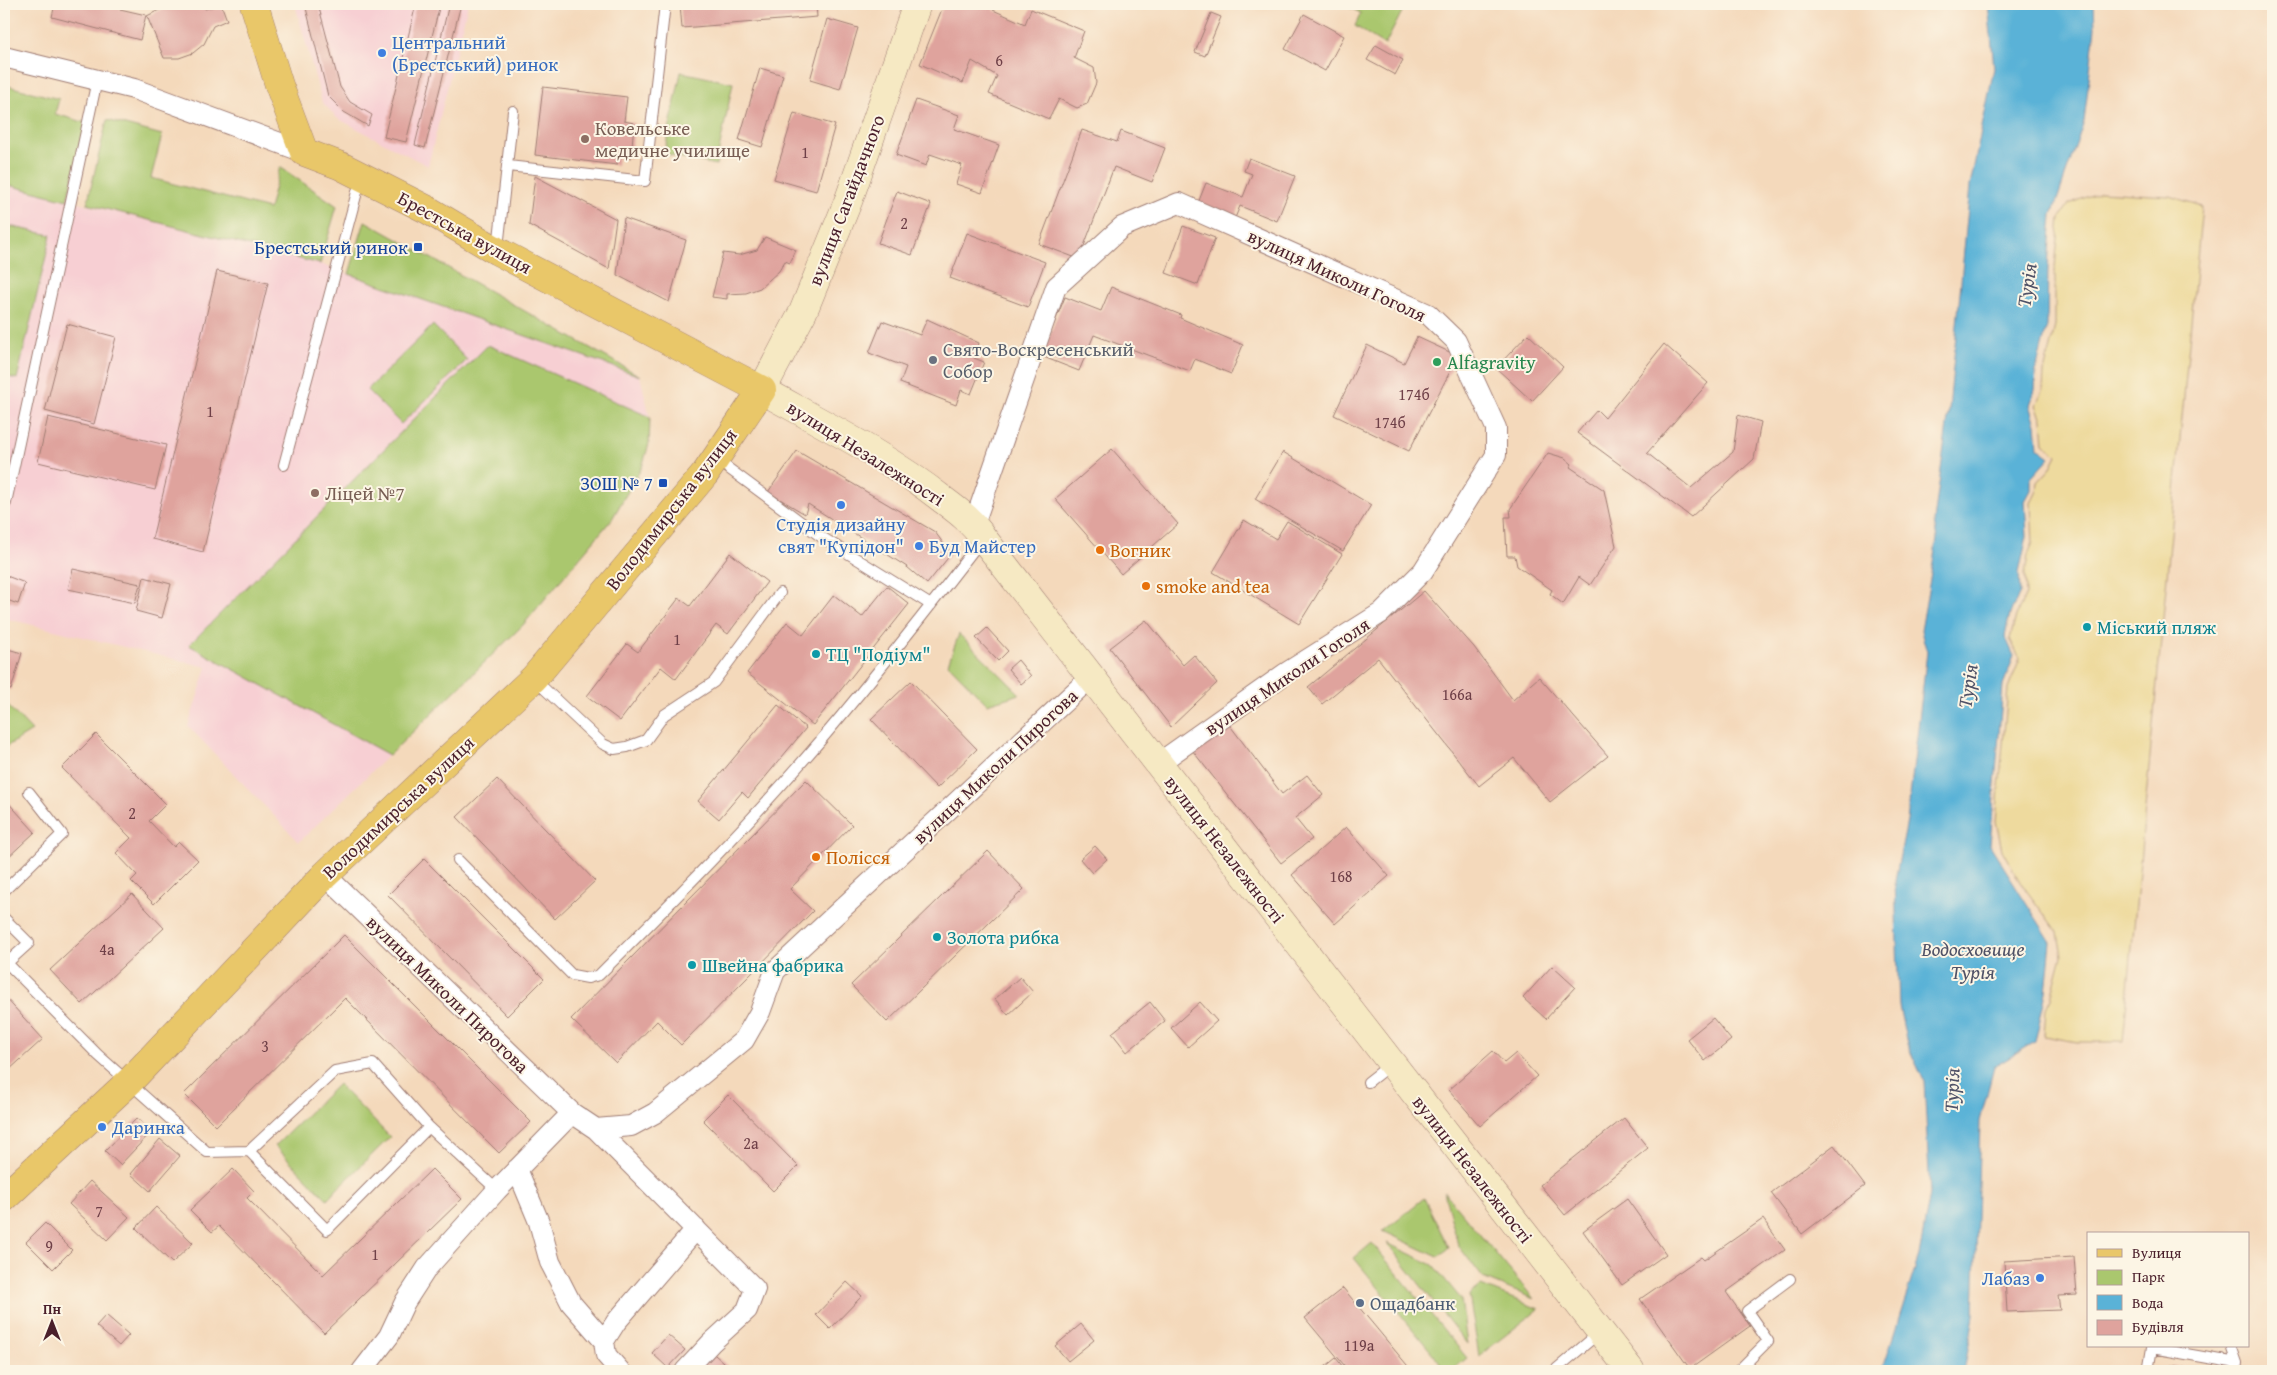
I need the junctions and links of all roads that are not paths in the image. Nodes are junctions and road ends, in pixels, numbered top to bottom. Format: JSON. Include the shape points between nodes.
{"nodes":[{"id":1,"x":254,"y":4,"type":"edge"},
{"id":2,"x":665,"y":4,"type":"edge"},
{"id":3,"x":917,"y":4,"type":"edge"},
{"id":4,"x":4,"y":57,"type":"edge"},
{"id":5,"x":97,"y":80,"type":"junction"},
{"id":6,"x":513,"y":111,"type":"dead end"},
{"id":7,"x":304,"y":152,"type":"junction"},
{"id":8,"x":508,"y":166,"type":"junction"},
{"id":9,"x":361,"y":176,"type":"junction"},
{"id":10,"x":497,"y":251,"type":"junction"},
{"id":11,"x":762,"y":390,"type":"junction"},
{"id":12,"x":715,"y":459,"type":"junction"},
{"id":13,"x":284,"y":465,"type":"dead end"},
{"id":14,"x":4,"y":502,"type":"edge"},
{"id":15,"x":978,"y":531,"type":"junction"},
{"id":16,"x":780,"y":593,"type":"dead end"},
{"id":17,"x":931,"y":606,"type":"junction"},
{"id":18,"x":1092,"y":676,"type":"junction"},
{"id":19,"x":534,"y":678,"type":"junction"},
{"id":20,"x":1158,"y":763,"type":"junction"},
{"id":21,"x":29,"y":792,"type":"dead end"},
{"id":22,"x":458,"y":860,"type":"dead end"},
{"id":23,"x":325,"y":875,"type":"junction"},
{"id":24,"x":4,"y":891,"type":"edge"},
{"id":25,"x":4,"y":918,"type":"edge"},
{"id":26,"x":1392,"y":1064,"type":"junction"},
{"id":27,"x":130,"y":1081,"type":"junction"},
{"id":28,"x":1368,"y":1082,"type":"dead end"},
{"id":29,"x":572,"y":1113,"type":"junction"},
{"id":30,"x":429,"y":1127,"type":"junction"},
{"id":31,"x":596,"y":1129,"type":"junction"},
{"id":32,"x":249,"y":1151,"type":"junction"},
{"id":33,"x":517,"y":1169,"type":"junction"},
{"id":34,"x":497,"y":1190,"type":"junction"},
{"id":35,"x":4,"y":1198,"type":"edge"},
{"id":36,"x":696,"y":1229,"type":"junction"},
{"id":37,"x":1790,"y":1279,"type":"dead end"},
{"id":38,"x":1600,"y":1333,"type":"junction"},
{"id":39,"x":604,"y":1341,"type":"junction"},
{"id":40,"x":2231,"y":1348,"type":"edge"},
{"id":41,"x":2236,"y":1367,"type":"edge"},
{"id":42,"x":362,"y":1371,"type":"edge"},
{"id":43,"x":620,"y":1371,"type":"edge"},
{"id":44,"x":685,"y":1371,"type":"edge"},
{"id":45,"x":1554,"y":1371,"type":"edge"},
{"id":46,"x":1631,"y":1371,"type":"edge"},
{"id":47,"x":1738,"y":1371,"type":"edge"},
{"id":48,"x":2148,"y":1371,"type":"edge"}],
"edges":[{"from":1,"to":7,"type":"main road"},
{"from":2,"to":8,"type":"lane","via":[[645,181]]},
{"from":3,"to":11,"type":"main road","name":"вулиця Сагайдачного","via":[[849,199],[803,312]]},
{"from":4,"to":5,"type":"street"},
{"from":5,"to":7,"type":"street","via":[[134,90]]},
{"from":5,"to":14,"type":"lane","via":[[20,442]]},
{"from":6,"to":8,"type":"lane"},
{"from":7,"to":9,"type":"main road","name":"Брестська вулиця"},
{"from":8,"to":10,"type":"lane"},
{"from":9,"to":10,"type":"main road","name":"Брестська вулиця","via":[[428,210]]},
{"from":9,"to":13,"type":"lane"},
{"from":10,"to":11,"type":"main road","name":"Брестська вулиця"},
{"from":11,"to":12,"type":"main road","name":"Володимирська вулиця"},
{"from":11,"to":15,"type":"main road","name":"вулиця Незалежності","via":[[927,487]]},
{"from":12,"to":17,"type":"lane","via":[[820,536]]},
{"from":12,"to":19,"type":"main road","name":"Володимирська вулиця"},
{"from":15,"to":17,"type":"lane"},
{"from":15,"to":18,"type":"main road","name":"вулиця Незалежності"},
{"from":15,"to":20,"type":"street","name":"вулиця Миколи Гоголя","via":[[1056,287],[1122,227],[1179,203],[1428,314],[1456,341],[1496,428],[1496,454],[1423,571],[1381,613],[1286,673]]},
{"from":16,"to":19,"type":"lane","via":[[714,682],[664,715],[646,740],[627,747],[614,749],[603,744]]},
{"from":17,"to":22,"type":"lane","via":[[756,813],[599,975],[588,978],[572,975]]},
{"from":18,"to":20,"type":"main road","name":"вулиця Незалежності"},
{"from":18,"to":31,"type":"street","name":"вулиця Миколи Пирогова","via":[[775,970],[760,1012],[744,1040],[655,1113],[631,1126]]},
{"from":19,"to":23,"type":"main road","name":"Володимирська вулиця"},
{"from":20,"to":26,"type":"main road","name":"вулиця Незалежності"},
{"from":21,"to":24,"type":"lane","via":[[62,834]]},
{"from":23,"to":27,"type":"main road","name":"Володимирська вулиця"},
{"from":23,"to":29,"type":"street","name":"вулиця Миколи Пирогова"},
{"from":25,"to":27,"type":"lane","via":[[29,943],[7,963],[98,1055]]},
{"from":26,"to":28,"type":"lane"},
{"from":26,"to":38,"type":"main road","name":"вулиця Незалежності"},
{"from":27,"to":32,"type":"lane","via":[[207,1152]]},
{"from":27,"to":35,"type":"main road","name":"Володимирська вулиця"},
{"from":29,"to":31,"type":"street","name":"вулиця Миколи Пирогова"},
{"from":29,"to":33,"type":"street"},
{"from":30,"to":32,"type":"lane","via":[[373,1064],[335,1071]]},
{"from":30,"to":32,"type":"lane","via":[[327,1230]]},
{"from":30,"to":34,"type":"lane"},
{"from":31,"to":36,"type":"street"},
{"from":33,"to":34,"type":"street"},
{"from":33,"to":39,"type":"street","via":[[540,1222],[550,1262],[571,1303]]},
{"from":34,"to":42,"type":"street","via":[[427,1268],[389,1336]]},
{"from":36,"to":39,"type":"street","via":[[616,1322]]},
{"from":36,"to":44,"type":"street","via":[[755,1289],[747,1310]]},
{"from":37,"to":47,"type":"lane","via":[[1747,1311],[1768,1341]]},
{"from":38,"to":45,"type":"lane"},
{"from":38,"to":46,"type":"main road","name":"вулиця Незалежності"},
{"from":39,"to":43,"type":"street","via":[[606,1355]]},
{"from":40,"to":41,"type":"lane"},
{"from":41,"to":48,"type":"lane","via":[[2152,1348]]}]}
